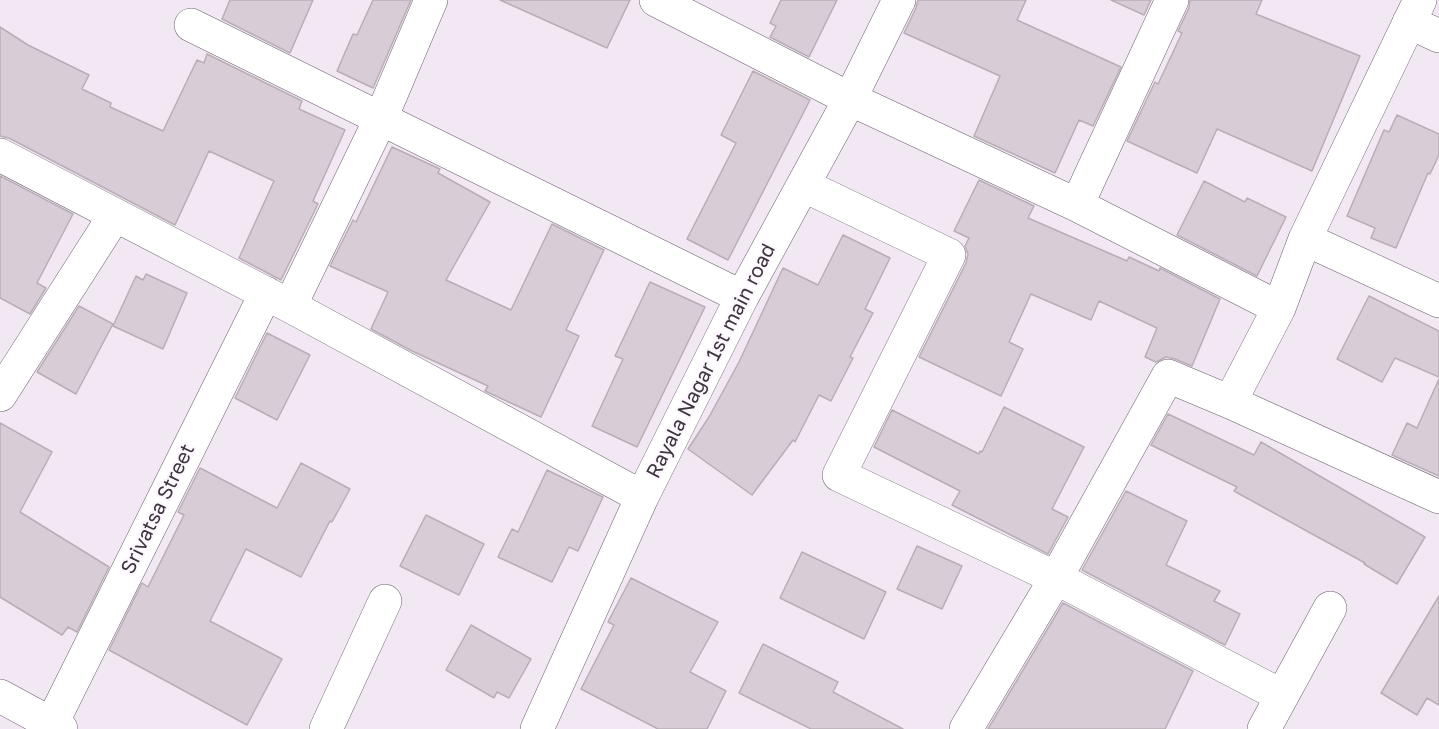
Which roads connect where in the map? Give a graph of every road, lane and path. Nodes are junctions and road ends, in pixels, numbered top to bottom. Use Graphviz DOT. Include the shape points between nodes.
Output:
graph roads {
  1 [pos="431,0"];
  2 [pos="898,0"];
  3 [pos="1172,0"];
  4 [pos="659,1"];
  5 [pos="1414,11"];
  6 [pos="191,25"];
  7 [pos="1439,36"];
  8 [pos="850,99"];
  9 [pos="381,118"];
  10 [pos="0,155"];
  11 [pos="803,185"];
  12 [pos="1077,205"];
  13 [pos="115,215"];
  14 [pos="1305,239"];
  15 [pos="742,297"];
  16 [pos="278,300"];
  17 [pos="1439,300"];
  18 [pos="1279,308"];
  19 [pos="0,396"];
  20 [pos="1230,402"];
  21 [pos="642,497"];
  22 [pos="1439,497"];
  23 [pos="1056,578"];
  24 [pos="385,602"];
  25 [pos="1330,608"];
  26 [pos="0,696"];
  27 [pos="1282,696"];
  28 [pos="548,725"];
  29 [pos="54,727"];
  30 [pos="326,729"];
  31 [pos="966,729"];
  32 [pos="1264,729"];
  1 -- 9 [label="street, Srivatsa Street"];
  2 -- 8 [label="street, Rayala Nagar 1st main road"];
  3 -- 12 [label="street"];
  4 -- 8 [label="street"];
  5 -- 7 [label="street"];
  5 -- 14 [label="street"];
  6 -- 9 [label="street"];
  8 -- 11 [label="street, Rayala Nagar 1st main road"];
  8 -- 12 [label="street"];
  9 -- 15 [label="street"];
  9 -- 16 [label="street, Srivatsa Street"];
  10 -- 13 [label="street"];
  11 -- 15 [label="street, Rayala Nagar 1st main road"];
  11 -- 23 [label="street" via="949,255 839,475"];
  12 -- 18 [label="street"];
  13 -- 16 [label="street"];
  13 -- 19 [label="street"];
  14 -- 17 [label="street"];
  14 -- 18 [label="street"];
  15 -- 21 [label="street, Rayala Nagar 1st main road"];
  16 -- 21 [label="street"];
  16 -- 29 [label="street, Srivatsa Street"];
  18 -- 20 [label="street"];
  20 -- 22 [label="street"];
  20 -- 23 [label="street" via="1168,376"];
  21 -- 28 [label="street, Rayala Nagar 1st main road"];
  23 -- 27 [label="street"];
  23 -- 31 [label="street"];
  24 -- 30 [label="street"];
  25 -- 27 [label="street"];
  26 -- 29 [label="street"];
  27 -- 32 [label="street"];
}
